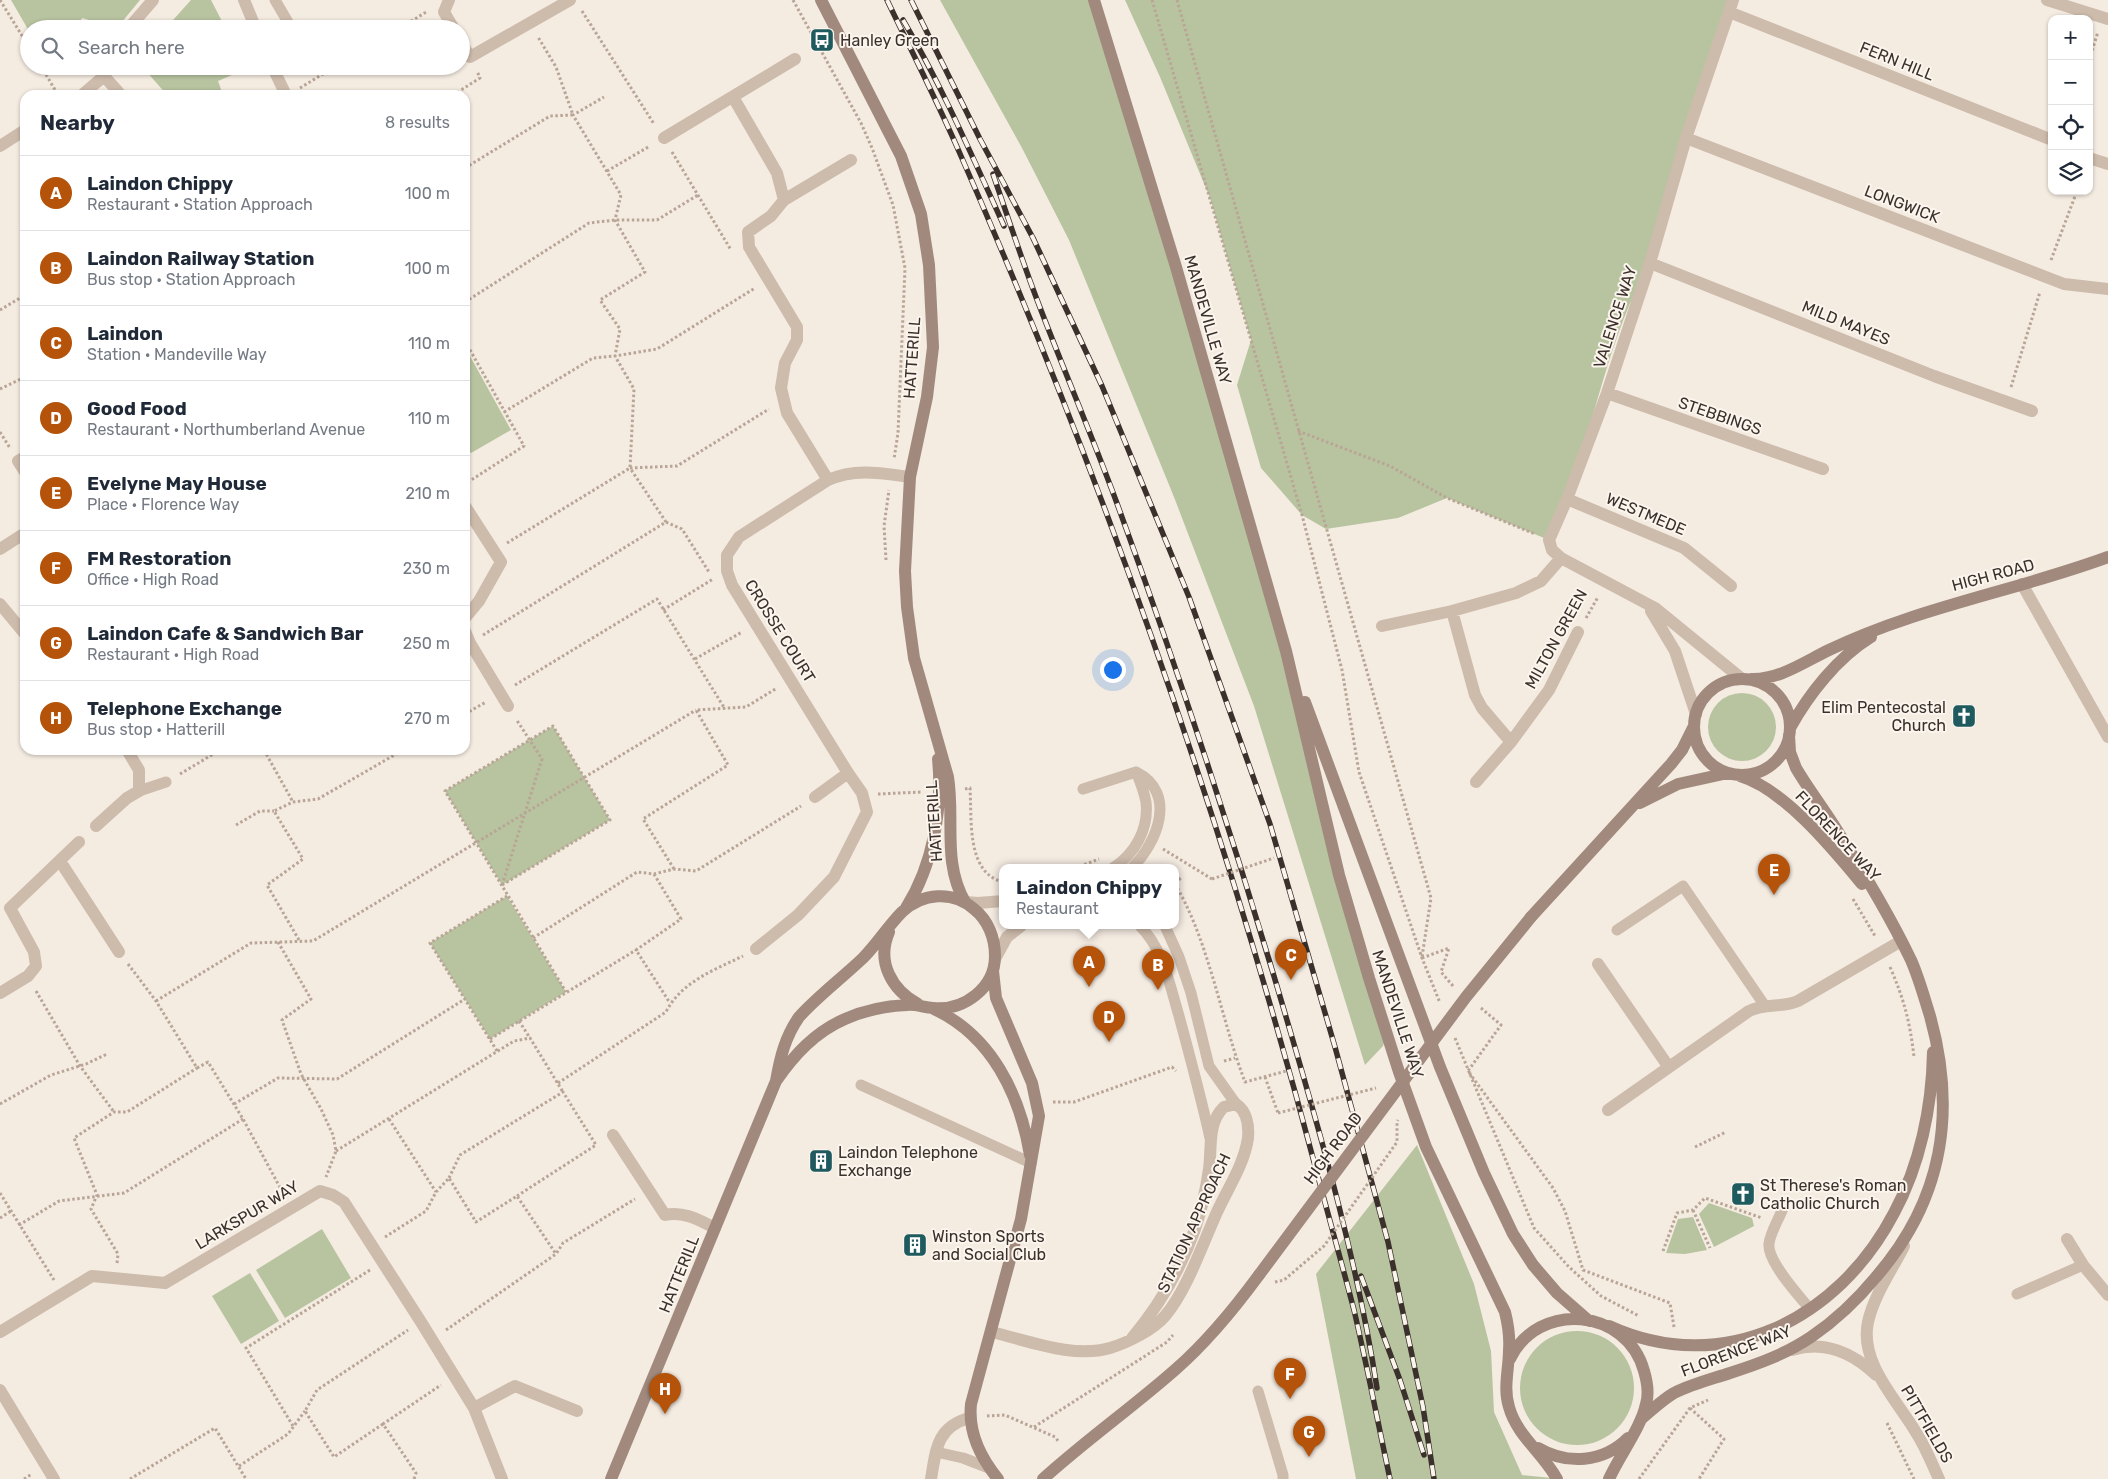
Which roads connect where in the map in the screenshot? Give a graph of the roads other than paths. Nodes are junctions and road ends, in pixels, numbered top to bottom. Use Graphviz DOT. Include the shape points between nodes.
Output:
graph roads {
  1 [pos="153,0"];
  2 [pos="244,0"];
  3 [pos="276,0"];
  4 [pos="449,0"];
  5 [pos="570,0"];
  6 [pos="821,0"];
  7 [pos="1094,0"];
  8 [pos="2047,0"];
  9 [pos="1731,6"];
  10 [pos="2105,18"];
  11 [pos="136,20"];
  12 [pos="252,20"];
  13 [pos="287,20"];
  14 [pos="449,20"];
  15 [pos="470,57"];
  16 [pos="795,59"];
  17 [pos="103,75"];
  18 [pos="109,75"];
  19 [pos="278,75"];
  20 [pos="87,90"];
  21 [pos="118,90"];
  22 [pos="289,90"];
  23 [pos="733,98"];
  24 [pos="20,133"];
  25 [pos="664,138"];
  26 [pos="1686,138"];
  27 [pos="2048,138"];
  28 [pos="0,146"];
  29 [pos="2093,159"];
  30 [pos="851,160"];
  31 [pos="2108,164"];
  32 [pos="784,200"];
  33 [pos="1650,263"];
  34 [pos="2108,289"];
  35 [pos="1607,393"];
  36 [pos="2032,411"];
  37 [pos="1823,469"];
  38 [pos="910,477"];
  39 [pos="828,480"];
  40 [pos="1567,498"];
  41 [pos="470,514"];
  42 [pos="20,536"];
  43 [pos="0,549"];
  44 [pos="2108,557"];
  45 [pos="1561,558"];
  46 [pos="2022,584"];
  47 [pos="1731,586"];
  48 [pos="1634,596"];
  49 [pos="0,604"];
  50 [pos="1452,611"];
  51 [pos="470,612"];
  52 [pos="1382,626"];
  53 [pos="1888,627"];
  54 [pos="20,628"];
  55 [pos="1578,632"];
  56 [pos="470,643"];
  57 [pos="1286,651"];
  58 [pos="1746,679"];
  59 [pos="508,706"];
  60 [pos="1695,717"];
  61 [pos="1789,732"];
  62 [pos="936,737"];
  63 [pos="2108,737"];
  64 [pos="1510,742"];
  65 [pos="132,755"];
  66 [pos="1136,772"];
  67 [pos="848,773"];
  68 [pos="1733,774"];
  69 [pos="166,782"];
  70 [pos="1476,782"];
  71 [pos="1083,790"];
  72 [pos="139,791"];
  73 [pos="815,796"];
  74 [pos="1626,813"];
  75 [pos="96,826"];
  76 [pos="79,842"];
  77 [pos="60,861"];
  78 [pos="1118,864"];
  79 [pos="1136,864"];
  80 [pos="999,901"];
  81 [pos="965,902"];
  82 [pos="903,912"];
  83 [pos="1884,912"];
  84 [pos="894,922"];
  85 [pos="1017,929"];
  86 [pos="1142,929"];
  87 [pos="1167,929"];
  88 [pos="1617,930"];
  89 [pos="1901,941"];
  90 [pos="756,949"];
  91 [pos="119,952"];
  92 [pos="1598,964"];
  93 [pos="994,965"];
  94 [pos="0,993"];
  95 [pos="1765,1006"];
  96 [pos="927,1007"];
  97 [pos="1929,1015"];
  98 [pos="1668,1066"];
  99 [pos="776,1082"];
  100 [pos="861,1085"];
  101 [pos="1236,1104"];
  102 [pos="1608,1110"];
  103 [pos="613,1135"];
  104 [pos="1211,1144"];
  105 [pos="1031,1163"];
  106 [pos="1784,1208"];
  107 [pos="1915,1221"];
  108 [pos="715,1228"];
  109 [pos="2067,1240"];
  110 [pos="2083,1265"];
  111 [pos="2017,1294"];
  112 [pos="2108,1295"];
  113 [pos="1810,1310"];
  114 [pos="1589,1320"];
  115 [pos="1609,1326"];
  116 [pos="0,1332"];
  117 [pos="991,1332"];
  118 [pos="1132,1338"];
  119 [pos="1781,1354"];
  120 [pos="1507,1374"];
  121 [pos="1886,1386"];
  122 [pos="0,1390"];
  123 [pos="1258,1391"];
  124 [pos="474,1408"];
  125 [pos="577,1411"];
  126 [pos="969,1418"];
  127 [pos="1641,1419"];
  128 [pos="1633,1433"];
  129 [pos="1532,1444"];
  130 [pos="936,1452"];
  131 [pos="989,1468"];
  132 [pos="54,1479"];
  133 [pos="502,1479"];
  134 [pos="611,1479"];
  135 [pos="931,1479"];
  136 [pos="998,1479"];
  137 [pos="1043,1479"];
  138 [pos="1282,1479"];
  139 [pos="1557,1479"];
  140 [pos="1609,1479"];
  141 [pos="1939,1479"];
  1 -- 11 [label="street"];
  2 -- 12 [label="street"];
  3 -- 13 [label="lane"];
  4 -- 14 [label="street" via="444,12"];
  5 -- 15 [label="street"];
  6 -- 38 [label="street, HATTERILL" via="901,156 921,214 929,265 933,347 928,397"];
  7 -- 57 [label="street, MANDEVILLE WAY" via="1176,267"];
  8 -- 10 [label="street"];
  9 -- 26 [label="street, VALENCE WAY"];
  9 -- 27 [label="street, FERN HILL"];
  16 -- 23 [label="street"];
  17 -- 20 [label="street"];
  18 -- 21 [label="street"];
  19 -- 22 [label="street"];
  23 -- 25 [label="street"];
  23 -- 32 [label="street" via="777,173"];
  24 -- 28 [label="street"];
  26 -- 33 [label="street, VALENCE WAY"];
  26 -- 34 [label="street, LONGWICK" via="2044,277 2064,284"];
  29 -- 31 [label="street"];
  30 -- 32 [label="street"];
  32 -- 39 [label="street" via="771,216 748,232 749,247 797,327 797,340 784,363 781,388 787,413"];
  33 -- 35 [label="street, VALENCE WAY"];
  33 -- 36 [label="street, MILD MAYES" via="1934,376"];
  35 -- 37 [label="street, STEBBINGS"];
  35 -- 40 [label="street, VALENCE WAY"];
  38 -- 39 [label="street, CROSSE COURT" via="865,472 843,474"];
  38 -- 62 [label="street, HATTERILL" via="905,571 907,607 914,658"];
  39 -- 67 [label="street, CROSSE COURT" via="738,538 727,555 727,571 755,624"];
  40 -- 45 [label="street, VALENCE WAY" via="1549,540 1552,550"];
  40 -- 47 [label="street, WESTMEDE" via="1684,548"];
  41 -- 51 [label="street" via="501,562"];
  42 -- 43 [label="street"];
  44 -- 46 [label="street, HIGH ROAD"];
  45 -- 48 [label="street"];
  45 -- 50 [label="street" via="1541,581 1529,587"];
  46 -- 53 [label="street, HIGH ROAD" via="1944,606"];
  46 -- 63 [label="street"];
  48 -- 58 [label="street" via="1668,618 1718,661"];
  48 -- 60 [label="street" via="1649,608 1670,641"];
  49 -- 54 [label="street"];
  50 -- 52 [label="street"];
  50 -- 64 [label="street" via="1475,695"];
  53 -- 58 [label="street, HIGH ROAD" via="1842,644 1781,674"];
  53 -- 61 [label="street, HIGH ROAD" via="1862,644 1832,671 1808,698"];
  55 -- 64 [label="street, MILTON GREEN" via="1550,690"];
  56 -- 59 [label="street"];
  57 -- 114 [label="street, MANDEVILLE WAY" via="1440,1067 1484,1173 1513,1234 1533,1265 1557,1293"];
  57 -- 120 [label="street, MANDEVILLE WAY" via="1337,866 1364,962 1426,1147 1505,1312 1509,1338"];
  58 -- 60 [label="street" via="1717,686 1704,697"];
  58 -- 61 [label="street" via="1765,684 1781,699 1788,711"];
  60 -- 68 [label="street" via="1695,739 1703,754 1714,766"];
  60 -- 74 [label="street, HIGH ROAD" via="1682,750"];
  61 -- 68 [label="street" via="1782,752 1774,762 1755,772"];
  61 -- 83 [label="street, FLORENCE WAY" via="1790,752 1796,768"];
  62 -- 81 [label="street, HATTERILL" via="950,789 951,859"];
  62 -- 82 [label="street, HATTERILL" via="940,791 933,838 924,869"];
  64 -- 70 [label="street, MILTON GREEN"];
  65 -- 72 [label="street" via="139,770"];
  66 -- 71 [label="lane"];
  66 -- 78 [label="lane" via="1146,803 1144,823 1135,850"];
  66 -- 79 [label="lane" via="1155,787 1160,810 1152,842"];
  67 -- 73 [label="street"];
  67 -- 90 [label="street, CROSSE COURT" via="862,793 867,812 834,877 798,915"];
  68 -- 74 [label="street, HIGH ROAD" via="1678,784"];
  68 -- 83 [label="street, FLORENCE WAY" via="1768,790 1803,820"];
  69 -- 72 [label="lane"];
  72 -- 75 [label="street"];
  74 -- 137 [label="street, HIGH ROAD, bridge" via="1531,917 1466,997 1233,1310 1207,1340"];
  76 -- 77 [label="street"];
  77 -- 91 [label="street"];
  77 -- 94 [label="street" via="10,908 34,952 36,966 28,976"];
  80 -- 81 [label="street"];
  81 -- 82 [label="street, HATTERILL" via="948,896 932,897 913,904"];
  81 -- 93 [label="street, HATTERILL" via="988,925 995,948"];
  82 -- 84 [label="street, HATTERILL"];
  83 -- 89 [label="street, FLORENCE WAY"];
  84 -- 96 [label="street, HATTERILL" via="884,945 886,968 899,991"];
  84 -- 99 [label="street, HATTERILL" via="870,951 799,1018 784,1045"];
  85 -- 93 [label="street" via="1007,937"];
  86 -- 104 [label="lane, STATION APPROACH" via="1158,953 1169,985 1197,1081"];
  87 -- 101 [label="lane, STATION APPROACH" via="1191,992 1210,1066"];
  88 -- 95 [label="lane" via="1682,886"];
  89 -- 95 [label="street" via="1798,1001 1780,1007"];
  89 -- 97 [label="street, FLORENCE WAY" via="1918,977"];
  92 -- 98 [label="street"];
  93 -- 96 [label="street, HATTERILL" via="985,986 976,996 954,1007"];
  93 -- 105 [label="street" via="996,998 1032,1083 1038,1106 1038,1131"];
  95 -- 98 [label="street" via="1740,1016"];
  96 -- 99 [label="street, HATTERILL" via="910,1004 873,1009 830,1026 802,1048"];
  96 -- 105 [label="street" via="970,1032 1000,1068 1020,1112"];
  97 -- 107 [label="street, FLORENCE WAY" via="1940,1066 1944,1121 1935,1171"];
  97 -- 113 [label="street, FLORENCE WAY" via="1933,1045 1929,1099 1920,1144 1902,1197 1862,1260"];
  98 -- 102 [label="street"];
  99 -- 108 [label="street, HATTERILL"];
  100 -- 105 [label="lane"];
  101 -- 104 [label="street, STATION APPROACH" via="1224,1107 1217,1116"];
  101 -- 118 [label="street, STATION APPROACH" via="1246,1116 1248,1137 1234,1179 1172,1307 1158,1322"];
  103 -- 108 [label="street" via="665,1215 674,1213 693,1217"];
  104 -- 118 [label="street, STATION APPROACH" via="1201,1209 1187,1248 1160,1298"];
  105 -- 117 [label="street" via="1021,1219"];
  106 -- 113 [label="lane" via="1769,1242 1769,1250"];
  107 -- 119 [label="street, FLORENCE WAY" via="1883,1270 1855,1301 1810,1337"];
  107 -- 121 [label="street" via="1868,1325 1870,1354"];
  108 -- 134 [label="street, HATTERILL"];
  109 -- 110 [label="street"];
  110 -- 111 [label="lane"];
  110 -- 112 [label="street"];
  113 -- 115 [label="street, FLORENCE WAY" via="1767,1333 1744,1341 1714,1345 1659,1343"];
  114 -- 115 [label="street, MANDEVILLE WAY"];
  114 -- 120 [label="street, MANDEVILLE WAY" via="1560,1320 1536,1330 1515,1350"];
  115 -- 127 [label="street, MANDEVILLE WAY" via="1633,1345 1641,1360 1647,1381 1646,1404"];
  116 -- 124 [label="street, LARKSPUR WAY" via="92,1276 165,1283 320,1191 334,1194 344,1202"];
  117 -- 118 [label="street, STATION APPROACH" via="1085,1352 1110,1348"];
  117 -- 126 [label="street"];
  119 -- 121 [label="street" via="1806,1346 1832,1348 1858,1360"];
  119 -- 127 [label="street, FLORENCE WAY" via="1676,1392"];
  120 -- 129 [label="street, MANDEVILLE WAY" via="1508,1405 1522,1434"];
  121 -- 141 [label="street, PITTFIELDS" via="1919,1437"];
  122 -- 132 [label="street"];
  123 -- 138 [label="lane"];
  124 -- 125 [label="street" via="515,1386"];
  124 -- 133 [label="street, LARKSPUR WAY"];
  126 -- 130 [label="street" via="948,1427"];
  126 -- 131 [label="street" via="978,1448"];
  127 -- 128 [label="street, MANDEVILLE WAY"];
  128 -- 129 [label="street, MANDEVILLE WAY" via="1607,1454 1591,1458 1560,1458"];
  128 -- 140 [label="street, MANDEVILLE WAY"];
  129 -- 139 [label="street, MANDEVILLE WAY"];
  130 -- 131 [label="lane"];
  130 -- 135 [label="street"];
  131 -- 136 [label="street"];
}
